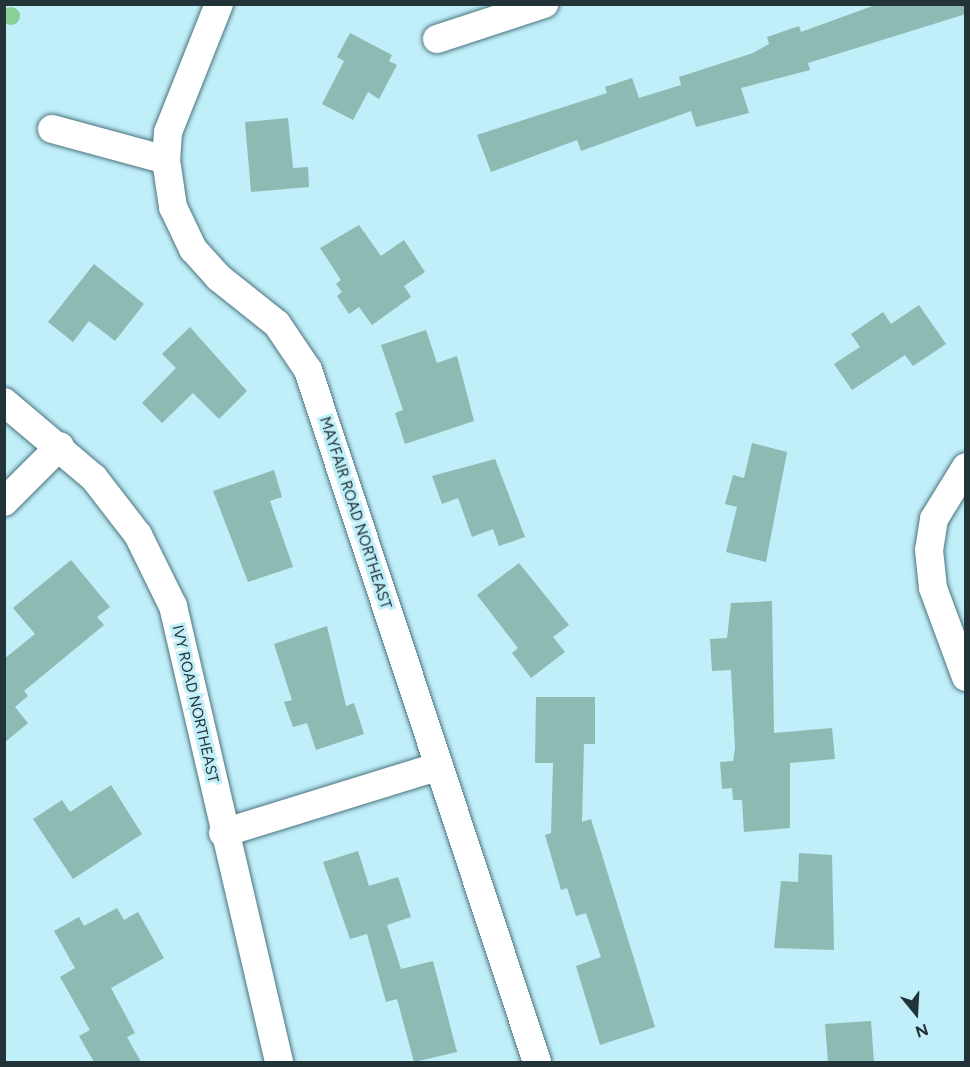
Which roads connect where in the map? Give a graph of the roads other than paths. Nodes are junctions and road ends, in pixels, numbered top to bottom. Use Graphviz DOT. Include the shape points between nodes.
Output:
graph roads {
  1 [pos="219,4"];
  2 [pos="544,4"];
  3 [pos="437,39"];
  4 [pos="52,129"];
  5 [pos="166,160"];
  6 [pos="4,402"];
  7 [pos="60,446"];
  8 [pos="966,467"];
  9 [pos="4,502"];
  10 [pos="966,677"];
  11 [pos="439,766"];
  12 [pos="223,833"];
  13 [pos="279,1062"];
  14 [pos="537,1062"];
  1 -- 5 [label="street, MAYFAIR ROAD NORTHEAST" via="174,108"];
  2 -- 3 [label="street"];
  4 -- 5 [label="street"];
  5 -- 11 [label="street, MAYFAIR ROAD NORTHEAST" via="173,207 193,249 218,277 277,324 308,370"];
  6 -- 7 [label="street, IVY ROAD NORTHEAST"];
  7 -- 9 [label="street"];
  7 -- 12 [label="street, IVY ROAD NORTHEAST" via="94,478 138,535 173,606"];
  8 -- 10 [label="street" via="934,519 929,550 933,588"];
  11 -- 12 [label="street"];
  11 -- 14 [label="street, MAYFAIR ROAD NORTHEAST"];
  12 -- 13 [label="street, IVY ROAD NORTHEAST"];
}
